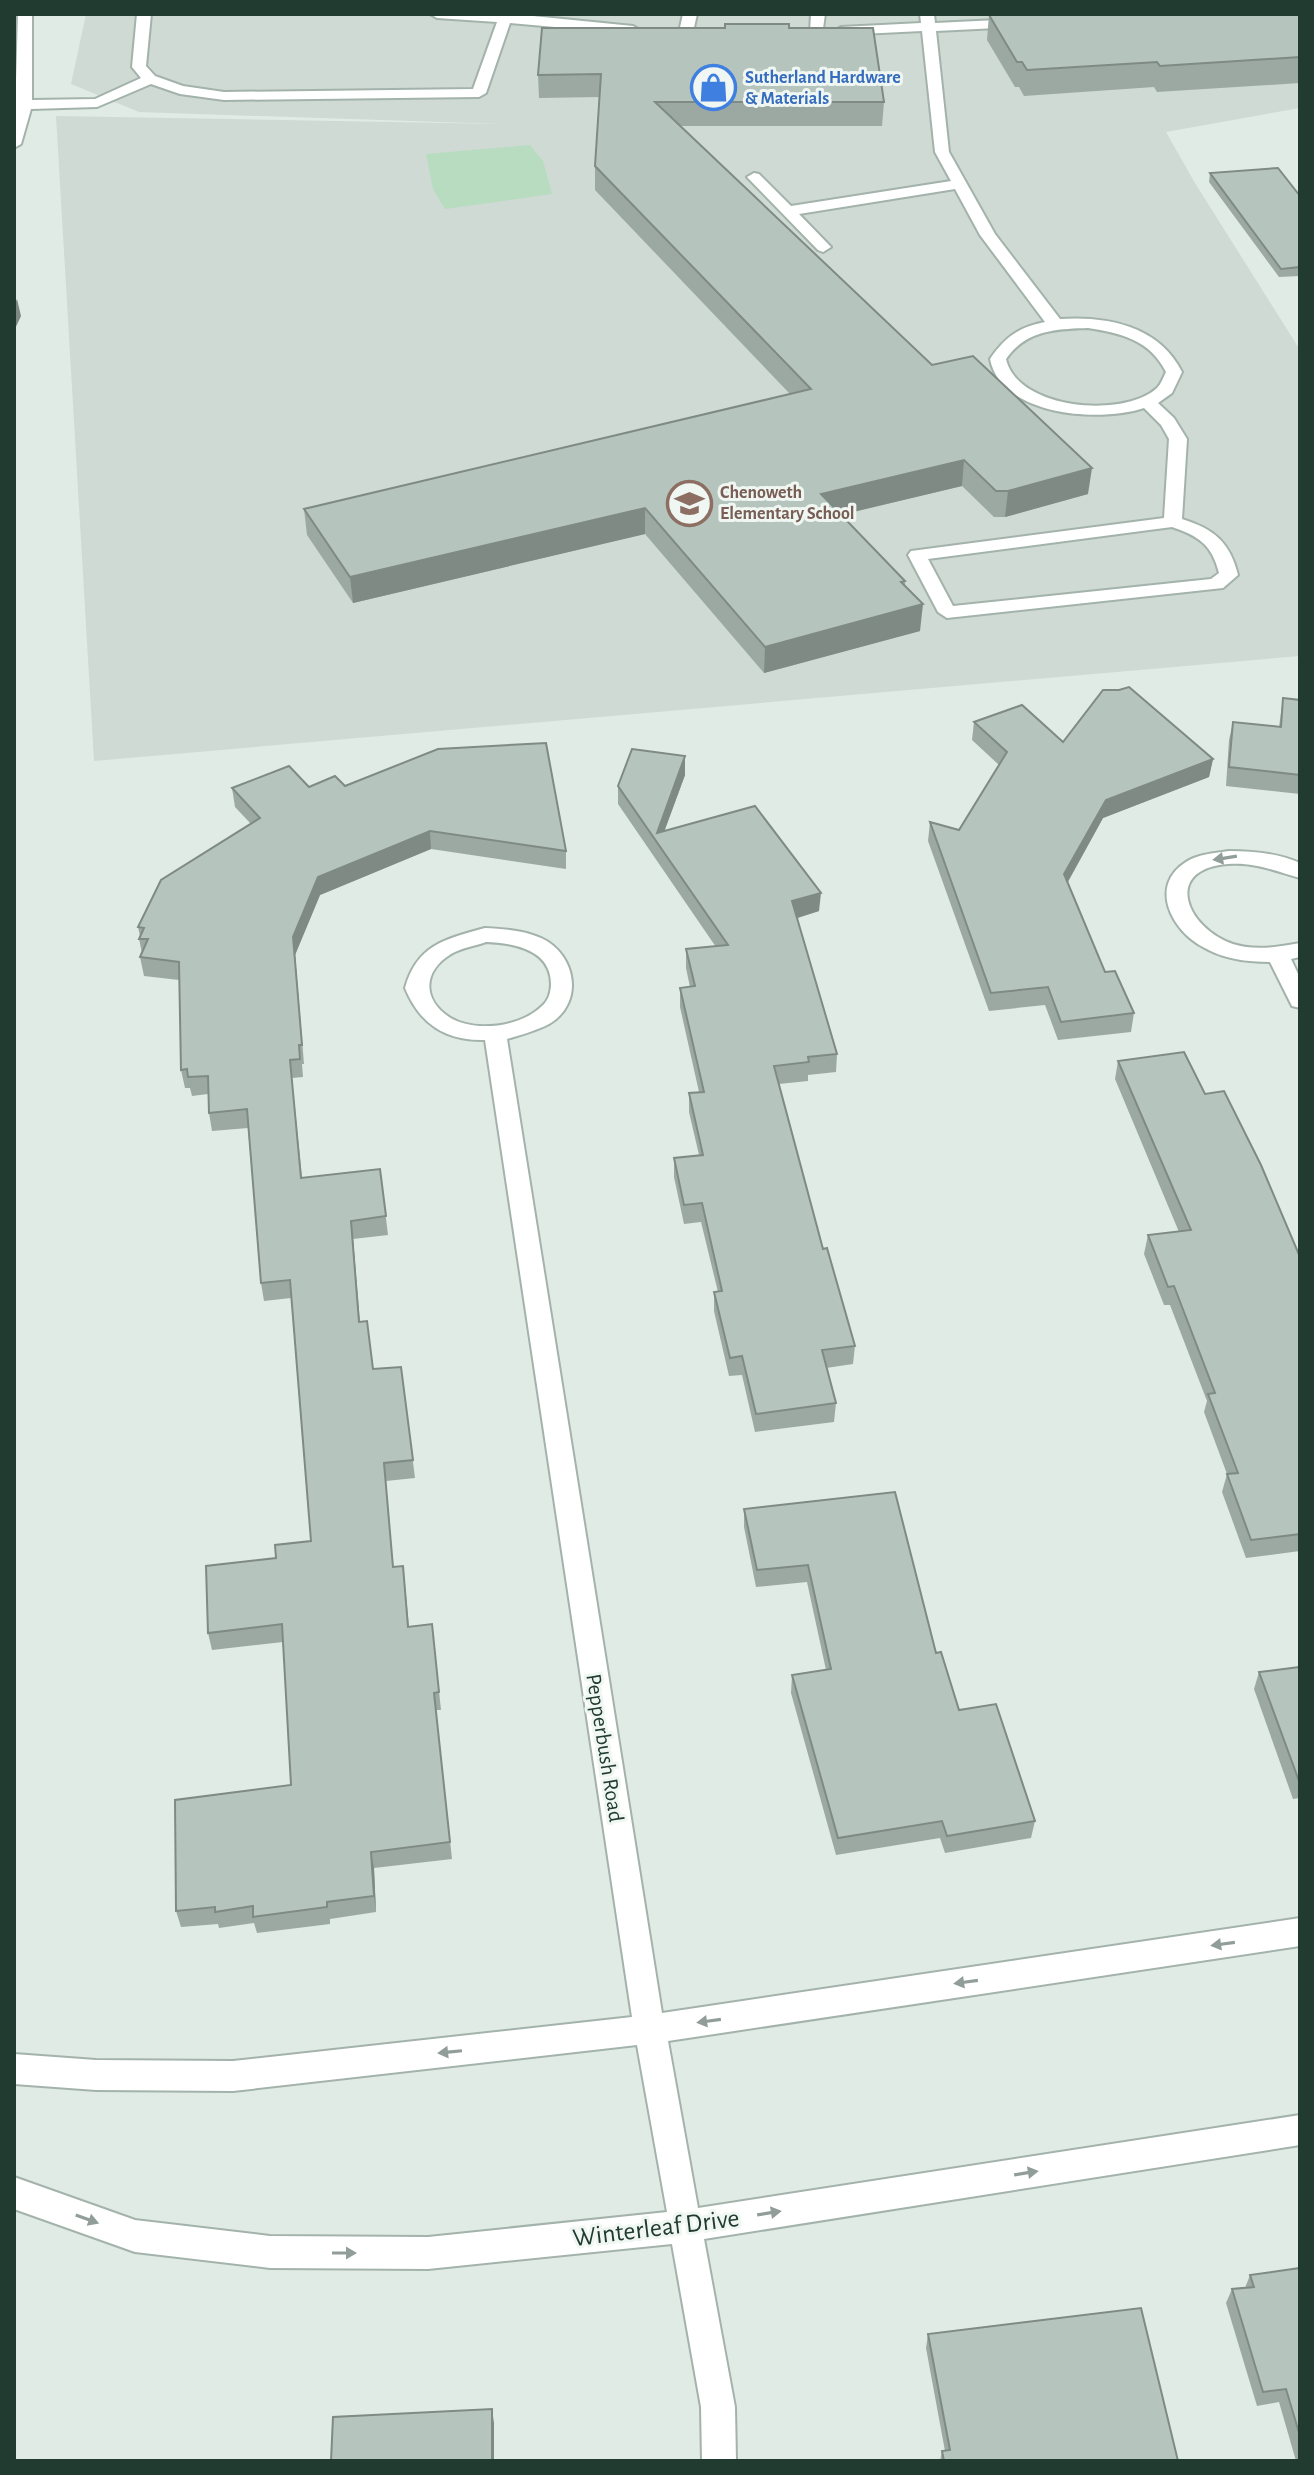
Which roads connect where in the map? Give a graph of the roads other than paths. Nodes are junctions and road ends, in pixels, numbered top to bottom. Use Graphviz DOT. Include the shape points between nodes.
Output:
graph roads {
  1 [pos="25,14"];
  2 [pos="144,14"];
  3 [pos="437,14"];
  4 [pos="690,14"];
  5 [pos="818,14"];
  6 [pos="506,16"];
  7 [pos="586,20"];
  8 [pos="984,20"];
  9 [pos="928,21"];
  10 [pos="1030,23"];
  11 [pos="642,30"];
  12 [pos="686,32"];
  13 [pos="150,79"];
  14 [pos="20,105"];
  15 [pos="14,144"];
  16 [pos="754,177"];
  17 [pos="959,184"];
  18 [pos="788,211"];
  19 [pos="823,247"];
  20 [pos="1055,324"];
  21 [pos="1147,401"];
  22 [pos="1173,522"];
  23 [pos="1300,871"];
  24 [pos="1300,950"];
  25 [pos="1278,955"];
  26 [pos="1300,1001"];
  27 [pos="495,1034"];
  28 [pos="1300,1932"];
  29 [pos="650,2029"];
  30 [pos="14,2069"];
  31 [pos="1300,2130"];
  32 [pos="14,2193"];
  33 [pos="686,2226"];
  34 [pos="719,2461"];
  1 -- 14 [label="street"];
  2 -- 13 [label="street" via="139,67"];
  3 -- 6 [label="street"];
  4 -- 12 [label="street"];
  5 -- 9 [label="street" via="810,33"];
  6 -- 7 [label="street"];
  6 -- 13 [label="street" via="479,93 224,96 180,90"];
  7 -- 11 [label="street"];
  8 -- 9 [label="street"];
  8 -- 10 [label="street"];
  9 -- 17 [label="street" via="942,152"];
  13 -- 14 [label="street" via="97,103"];
  14 -- 15 [label="street"];
  16 -- 18 [label="street"];
  17 -- 18 [label="street"];
  17 -- 20 [label="street" via="988,235"];
  18 -- 19 [label="street"];
  20 -- 21 [label="street" via="1121,329 1167,355 1174,372 1166,388"];
  20 -- 21 [label="street" via="1006,343 998,359 1003,376 1021,392 1083,410"];
  21 -- 22 [label="street" via="1178,439"];
  22 -- 22 [label="street" via="948,551 917,555 947,612 1216,584 1229,575 1222,552 1206,531"];
  23 -- 25 [label="street, one-way" via="1261,857 1231,856 1204,862 1185,875 1176,892 1178,912 1193,931 1216,946"];
  24 -- 25 [label="street"];
  25 -- 26 [label="street"];
  27 -- 27 [label="street" via="524,1028 547,1015 561,998 564,979 556,960 538,945 485,935 434,953 419,970 415,989 422,1008 440,1023"];
  27 -- 29 [label="street, Pepperbush Road"];
  28 -- 29 [label="street, one-way"];
  29 -- 30 [label="street, one-way" via="233,2076"];
  29 -- 33 [label="street, Pepperbush Road"];
  33 -- 31 [label="street, Winterleaf Drive, one-way"];
  32 -- 33 [label="street, Winterleaf Drive, one-way" via="135,2236 270,2252 428,2253"];
  33 -- 34 [label="street, Pepperbush Road" via="718,2407"];
}
